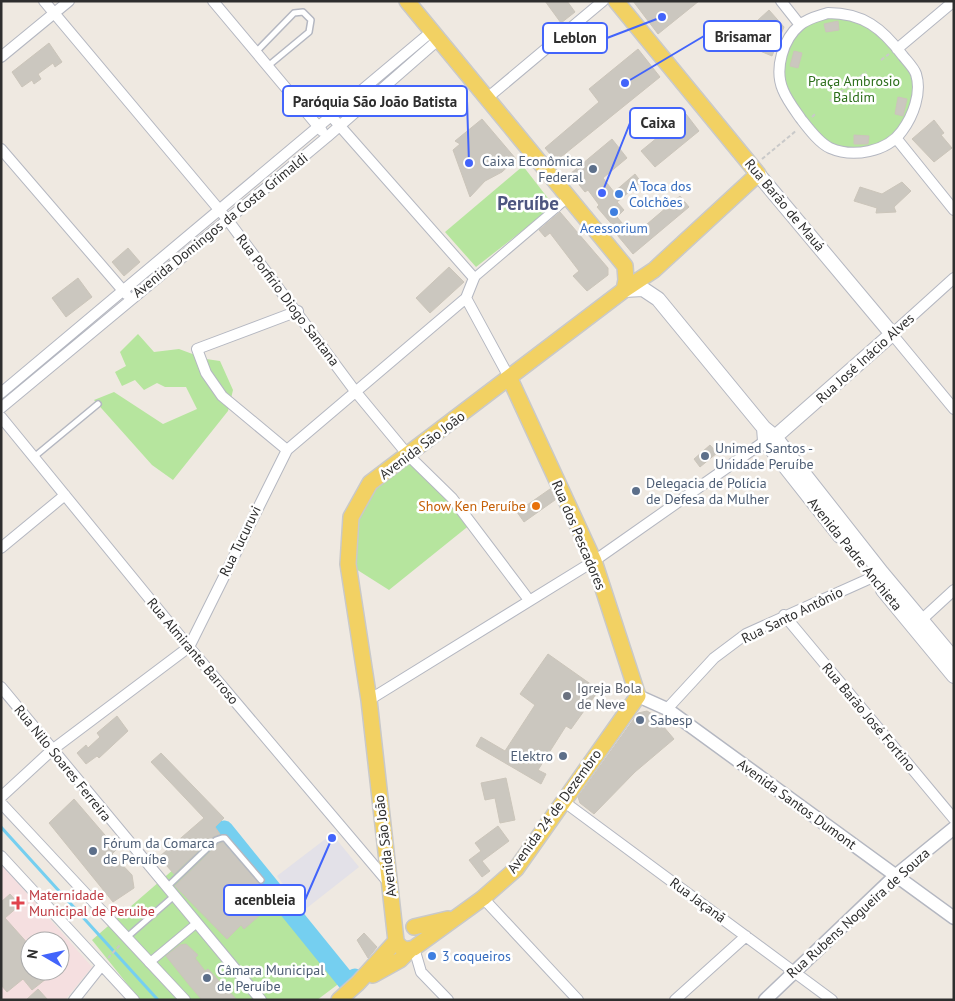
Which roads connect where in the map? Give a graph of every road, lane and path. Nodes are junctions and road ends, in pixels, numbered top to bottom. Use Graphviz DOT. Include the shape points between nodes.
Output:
graph roads {
  1 [pos="44,1"];
  2 [pos="69,1"];
  3 [pos="213,1"];
  4 [pos="407,1"];
  5 [pos="603,1"];
  6 [pos="616,1"];
  7 [pos="781,1"];
  8 [pos="952,7"];
  9 [pos="54,13"];
  10 [pos="800,25"];
  11 [pos="434,36"];
  12 [pos="898,49"];
  13 [pos="256,52"];
  14 [pos="1,57"];
  15 [pos="268,66"];
  16 [pos="866,72"];
  17 [pos="486,99"];
  18 [pos="830,101"];
  19 [pos="816,113"];
  20 [pos="331,116"];
  21 [pos="805,124"];
  22 [pos="319,127"];
  23 [pos="339,127"];
  24 [pos="327,137"];
  25 [pos="896,138"];
  26 [pos="1,149"];
  27 [pos="755,170"];
  28 [pos="568,198"];
  29 [pos="219,209"];
  30 [pos="954,210"];
  31 [pos="228,219"];
  32 [pos="624,266"];
  33 [pos="654,270"];
  34 [pos="474,278"];
  35 [pos="954,278"];
  36 [pos="123,290"];
  37 [pos="624,290"];
  38 [pos="466,298"];
  39 [pos="130,299"];
  40 [pos="298,311"];
  41 [pos="892,334"];
  42 [pos="510,379"];
  43 [pos="355,391"];
  44 [pos="1,393"];
  45 [pos="98,404"];
  46 [pos="1,408"];
  47 [pos="954,409"];
  48 [pos="1,416"];
  49 [pos="768,435"];
  50 [pos="287,450"];
  51 [pos="408,455"];
  52 [pos="33,457"];
  53 [pos="65,496"];
  54 [pos="1,548"];
  55 [pos="594,561"];
  56 [pos="877,575"];
  57 [pos="954,590"];
  58 [pos="528,600"];
  59 [pos="784,615"];
  60 [pos="917,623"];
  61 [pos="188,646"];
  62 [pos="954,659"];
  63 [pos="954,676"];
  64 [pos="1,687"];
  65 [pos="638,696"];
  66 [pos="369,700"];
  67 [pos="667,709"];
  68 [pos="52,750"];
  69 [pos="1,798"];
  70 [pos="563,801"];
  71 [pos="1,802"];
  72 [pos="954,819"];
  73 [pos="954,828"];
  74 [pos="1,856"];
  75 [pos="895,876"];
  76 [pos="261,880"];
  77 [pos="389,886"];
  78 [pos="166,887"];
  79 [pos="174,896"];
  80 [pos="483,898"];
  81 [pos="459,916"];
  82 [pos="954,918"];
  83 [pos="197,923"];
  84 [pos="404,932"];
  85 [pos="746,936"];
  86 [pos="124,941"];
  87 [pos="414,947"];
  88 [pos="103,963"];
  89 [pos="149,963"];
  90 [pos="794,971"];
  91 [pos="358,983"];
  92 [pos="74,1000"];
  93 [pos="134,1000"];
  94 [pos="185,1000"];
  95 [pos="260,1000"];
  96 [pos="339,1000"];
  97 [pos="448,1000"];
  98 [pos="578,1000"];
  99 [pos="675,1000"];
  100 [pos="765,1000"];
  101 [pos="832,1000"];
  1 -- 9 [label="street, Rua Porfirio Diogo Santana"];
  2 -- 9 [label="street"];
  3 -- 13 [label="street"];
  4 -- 11 [label="main road"];
  5 -- 17 [label="street"];
  6 -- 27 [label="main road, Rua Barão de Mauá"];
  7 -- 10 [label="street"];
  8 -- 12 [label="street"];
  9 -- 14 [label="street"];
  9 -- 29 [label="street, Rua Porfirio Diogo Santana"];
  10 -- 12 [label="street" via="828,12 848,13 866,20"];
  10 -- 21 [label="street" via="783,49 779,68 782,88"];
  11 -- 17 [label="main road"];
  11 -- 20 [label="street, Avenida Domingos da Costa Grimaldi"];
  11 -- 23 [label="street, Avenida Domingos da Costa Grimaldi"];
  12 -- 25 [label="street" via="916,74 917,94 913,114"];
  13 -- 15 [label="street"];
  13 -- 15 [label="lane" via="294,13 303,12 311,20 309,32"];
  15 -- 22 [label="street"];
  16 -- 18 [label="path"];
  17 -- 28 [label="main road"];
  19 -- 21 [label="path"];
  20 -- 22 [label="street, Avenida Domingos da Costa Grimaldi"];
  20 -- 23 [label="street"];
  21 -- 25 [label="street" via="828,148 848,153 868,152"];
  21 -- 27 [label="path"];
  22 -- 24 [label="street"];
  22 -- 29 [label="street, Avenida Domingos da Costa Grimaldi"];
  23 -- 24 [label="street, Avenida Domingos da Costa Grimaldi"];
  23 -- 34 [label="street"];
  24 -- 31 [label="street, Avenida Domingos da Costa Grimaldi"];
  25 -- 30 [label="street"];
  26 -- 36 [label="street"];
  27 -- 33 [label="main road, Avenida São João"];
  27 -- 41 [label="main road, Rua Barão de Mauá"];
  28 -- 32 [label="main road"];
  28 -- 34 [label="street"];
  29 -- 31 [label="street, Rua Porfirio Diogo Santana"];
  29 -- 36 [label="street, Avenida Domingos da Costa Grimaldi"];
  31 -- 39 [label="street, Avenida Domingos da Costa Grimaldi"];
  31 -- 40 [label="street, Rua Porfirio Diogo Santana"];
  32 -- 33 [label="main road"];
  32 -- 37 [label="main road"];
  33 -- 37 [label="main road, Avenida São João"];
  34 -- 38 [label="street, Rua Tucuruvi"];
  35 -- 41 [label="street, Rua José Inácio Alves"];
  36 -- 39 [label="street"];
  36 -- 44 [label="street, Avenida Domingos da Costa Grimaldi"];
  37 -- 42 [label="main road, Avenida São João"];
  37 -- 49 [label="main road, Avenida Padre Anchieta" via="643,289 658,299"];
  38 -- 42 [label="street"];
  38 -- 43 [label="street, Rua Tucuruvi"];
  39 -- 46 [label="street, Avenida Domingos da Costa Grimaldi"];
  40 -- 43 [label="street, Rua Porfirio Diogo Santana"];
  40 -- 50 [label="street" via="197,349 206,373 222,396"];
  41 -- 47 [label="street, Rua Barão de Mauá"];
  41 -- 49 [label="main road, Rua José Inácio Alves"];
  42 -- 51 [label="main road, Avenida São João"];
  42 -- 55 [label="main road, Rua dos Pescadores"];
  43 -- 50 [label="street, Rua Tucuruvi"];
  43 -- 51 [label="street, Rua Porfirio Diogo Santana"];
  45 -- 52 [label="lane"];
  48 -- 52 [label="street, Rua Almirante Barroso"];
  49 -- 55 [label="street"];
  49 -- 56 [label="main road, Avenida Padre Anchieta"];
  50 -- 61 [label="street, Rua Tucuruvi"];
  51 -- 58 [label="street, Rua Porfirio Diogo Santana" via="452,498"];
  51 -- 66 [label="main road, Avenida São João" via="370,483 351,517 348,564"];
  52 -- 53 [label="street, Rua Almirante Barroso"];
  53 -- 54 [label="street"];
  53 -- 61 [label="street, Rua Almirante Barroso"];
  55 -- 58 [label="street"];
  55 -- 65 [label="main road, Rua dos Pescadores"];
  56 -- 59 [label="street, Rua Santo Antônio"];
  56 -- 60 [label="main road, Avenida Padre Anchieta"];
  57 -- 60 [label="street"];
  58 -- 66 [label="street"];
  59 -- 67 [label="street, Rua Santo Antônio" via="746,634 714,658"];
  59 -- 72 [label="street, Rua Barão José Fortino"];
  60 -- 62 [label="main road, Avenida Padre Anchieta"];
  60 -- 63 [label="main road, Avenida Padre Anchieta"];
  61 -- 68 [label="street, Rua Tucuruvi"];
  61 -- 77 [label="street, Rua Almirante Barroso"];
  64 -- 68 [label="street, Rua Nilo Soares Ferreira"];
  65 -- 67 [label="street, Avenida Santos Dumont"];
  65 -- 70 [label="main road, Avenida 24 de Dezembro"];
  66 -- 77 [label="main road, Avenida São João"];
  67 -- 75 [label="street, Avenida Santos Dumont"];
  68 -- 69 [label="street, Rua Tucuruvi"];
  68 -- 78 [label="street, Rua Nilo Soares Ferreira"];
  70 -- 80 [label="main road, Avenida 24 de Dezembro" via="516,869"];
  70 -- 85 [label="street, Rua Jaçanã"];
  71 -- 86 [label="street"];
  73 -- 75 [label="street, Rua Rubens Nogueira de Souza"];
  74 -- 88 [label="street"];
  75 -- 82 [label="street, Avenida Santos Dumont"];
  75 -- 90 [label="street, Rua Rubens Nogueira de Souza"];
  76 -- 78 [label="lane" via="226,838 222,838"];
  77 -- 84 [label="main road, Avenida São João"];
  78 -- 79 [label="street, Rua Nilo Soares Ferreira"];
  79 -- 83 [label="street, Rua Nilo Soares Ferreira"];
  79 -- 86 [label="lane"];
  80 -- 81 [label="main road, Avenida 24 de Dezembro"];
  80 -- 98 [label="street"];
  81 -- 84 [label="main road, Avenida 24 de Dezembro"];
  81 -- 87 [label="main road, Avenida 24 de Dezembro"];
  83 -- 89 [label="street"];
  83 -- 95 [label="street, Rua Nilo Soares Ferreira"];
  84 -- 87 [label="main road" via="400,947"];
  84 -- 87 [label="main road, Avenida São João" via="419,933"];
  84 -- 91 [label="main road, Avenida 24 de Dezembro"];
  85 -- 90 [label="street, Rua Jaçanã"];
  85 -- 99 [label="street"];
  86 -- 88 [label="path"];
  86 -- 89 [label="street"];
  87 -- 91 [label="main road, Avenida 24 de Dezembro" via="400,960"];
  87 -- 97 [label="street" via="421,972"];
  88 -- 92 [label="street"];
  88 -- 93 [label="street"];
  89 -- 94 [label="street"];
  90 -- 100 [label="street, Rua Rubens Nogueira de Souza"];
  90 -- 101 [label="street, Rua Jaçanã"];
  91 -- 96 [label="main road, Avenida 24 de Dezembro"];
}
